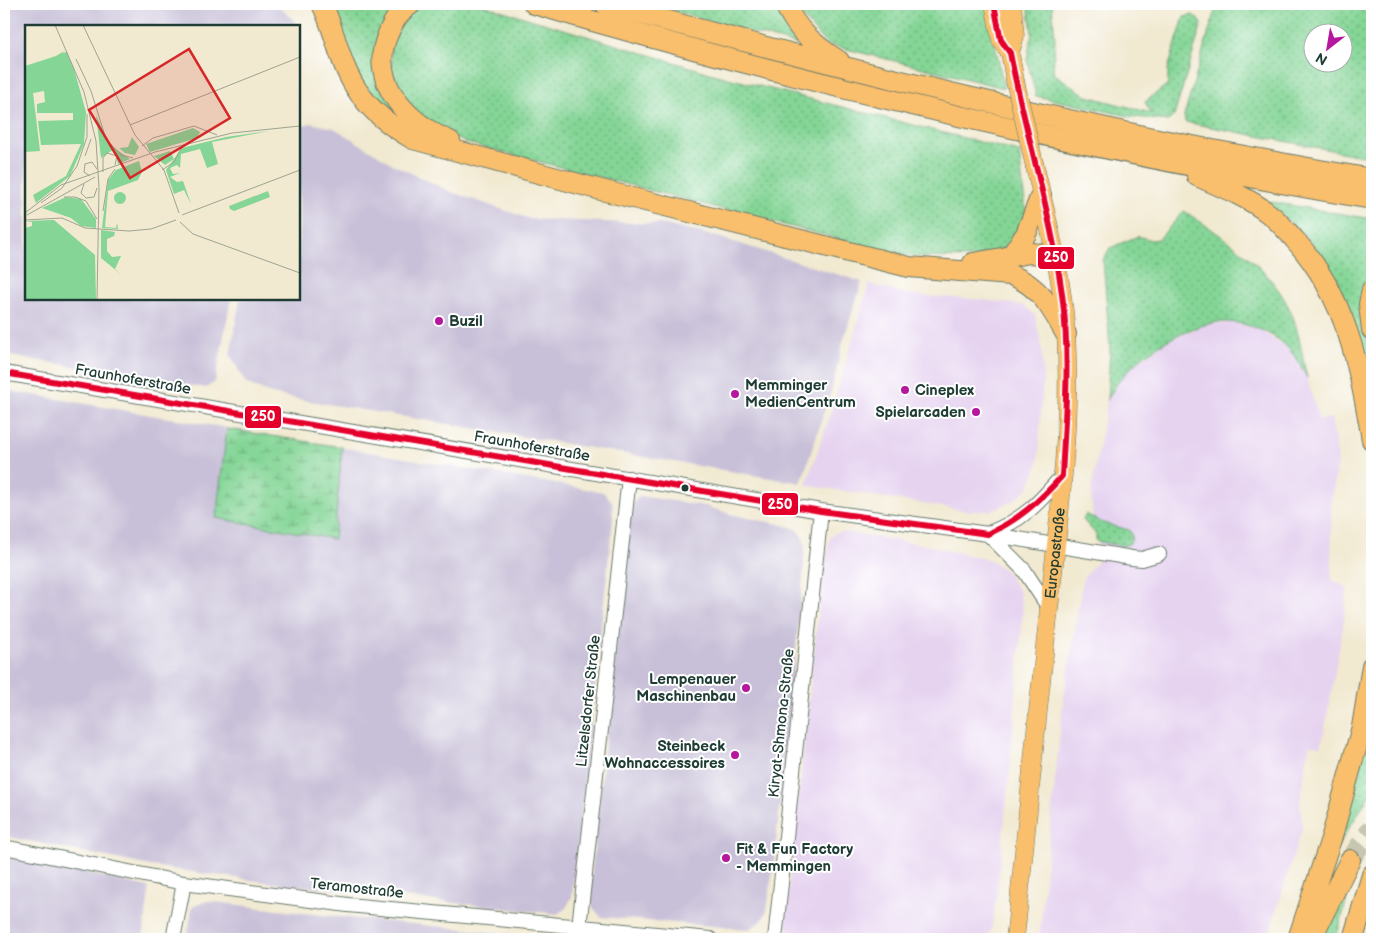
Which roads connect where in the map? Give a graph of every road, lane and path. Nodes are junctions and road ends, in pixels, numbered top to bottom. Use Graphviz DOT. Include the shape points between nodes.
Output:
graph roads {
  1 [pos="322,4"];
  2 [pos="411,4"];
  3 [pos="534,4"];
  4 [pos="605,4"];
  5 [pos="624,4"];
  6 [pos="785,4"];
  7 [pos="994,4"];
  8 [pos="1012,4"];
  9 [pos="1010,53"];
  10 [pos="857,72"];
  11 [pos="1147,147"];
  12 [pos="1199,173"];
  13 [pos="1372,179"];
  14 [pos="1041,195"];
  15 [pos="1372,199"];
  16 [pos="1055,255"];
  17 [pos="1004,265"];
  18 [pos="1372,290"];
  19 [pos="1372,330"];
  20 [pos="1066,334"];
  21 [pos="4,373"];
  22 [pos="1372,440"];
  23 [pos="1062,476"];
  24 [pos="629,478"];
  25 [pos="821,511"];
  26 [pos="988,534"];
  27 [pos="1056,545"];
  28 [pos="1159,554"];
  29 [pos="1049,608"];
  30 [pos="1372,666"];
  31 [pos="4,847"];
  32 [pos="1350,860"];
  33 [pos="1372,875"];
  34 [pos="184,883"];
  35 [pos="579,927"];
  36 [pos="173,939"];
  37 [pos="710,939"];
  38 [pos="775,939"];
  39 [pos="1015,939"];
  40 [pos="1298,939"];
  41 [pos="1311,939"];
  42 [pos="1353,939"];
  1 -- 17 [label="highway" via="347,73 362,96 389,125 413,139 909,268 948,272"];
  2 -- 17 [label="highway" via="394,20 383,45 384,73 397,103 412,118 445,139 496,155 902,259 942,264"];
  3 -- 11 [label="highway" via="853,91 1048,137"];
  4 -- 5 [label="highway"];
  4 -- 10 [label="highway"];
  6 -- 10 [label="highway" via="801,31 814,44"];
  7 -- 9 [label="main road, Europastraße" via="1001,40"];
  8 -- 9 [label="main road, Europastraße" via="1015,36"];
  9 -- 14 [label="main road, Europastraße, bridge"];
  10 -- 11 [label="highway"];
  11 -- 12 [label="highway"];
  11 -- 13 [label="highway" via="1206,149"];
  12 -- 15 [label="highway"];
  12 -- 22 [label="highway" via="1269,213 1304,249 1331,289 1349,336"];
  14 -- 16 [label="main road, Europastraße"];
  14 -- 17 [label="highway" via="1026,234"];
  16 -- 17 [label="highway" via="1030,253"];
  16 -- 20 [label="main road, Europastraße"];
  17 -- 20 [label="highway" via="1038,290"];
  18 -- 19 [label="highway" via="1369,304"];
  20 -- 23 [label="main road, Europastraße"];
  21 -- 24 [label="street, Fraunhoferstraße"];
  23 -- 26 [label="street" via="1023,517"];
  23 -- 27 [label="main road, Europastraße"];
  24 -- 25 [label="street, Fraunhoferstraße"];
  24 -- 35 [label="street, Litzelsdorfer Straße"];
  25 -- 26 [label="street, Fraunhoferstraße"];
  25 -- 38 [label="street, Kiryat-Shmona-Straße"];
  26 -- 27 [label="street, Fraunhoferstraße"];
  26 -- 29 [label="street" via="1024,570"];
  27 -- 28 [label="street, Fraunhoferstraße" via="1137,558"];
  27 -- 29 [label="main road, Europastraße"];
  29 -- 39 [label="main road, Europastraße"];
  30 -- 40 [label="highway" via="1362,728 1332,836"];
  31 -- 34 [label="street, Teramostraße"];
  32 -- 41 [label="highway"];
  33 -- 42 [label="highway"];
  34 -- 35 [label="street, Teramostraße" via="348,904"];
  34 -- 36 [label="street"];
  35 -- 37 [label="street, Teramostraße"];
}
